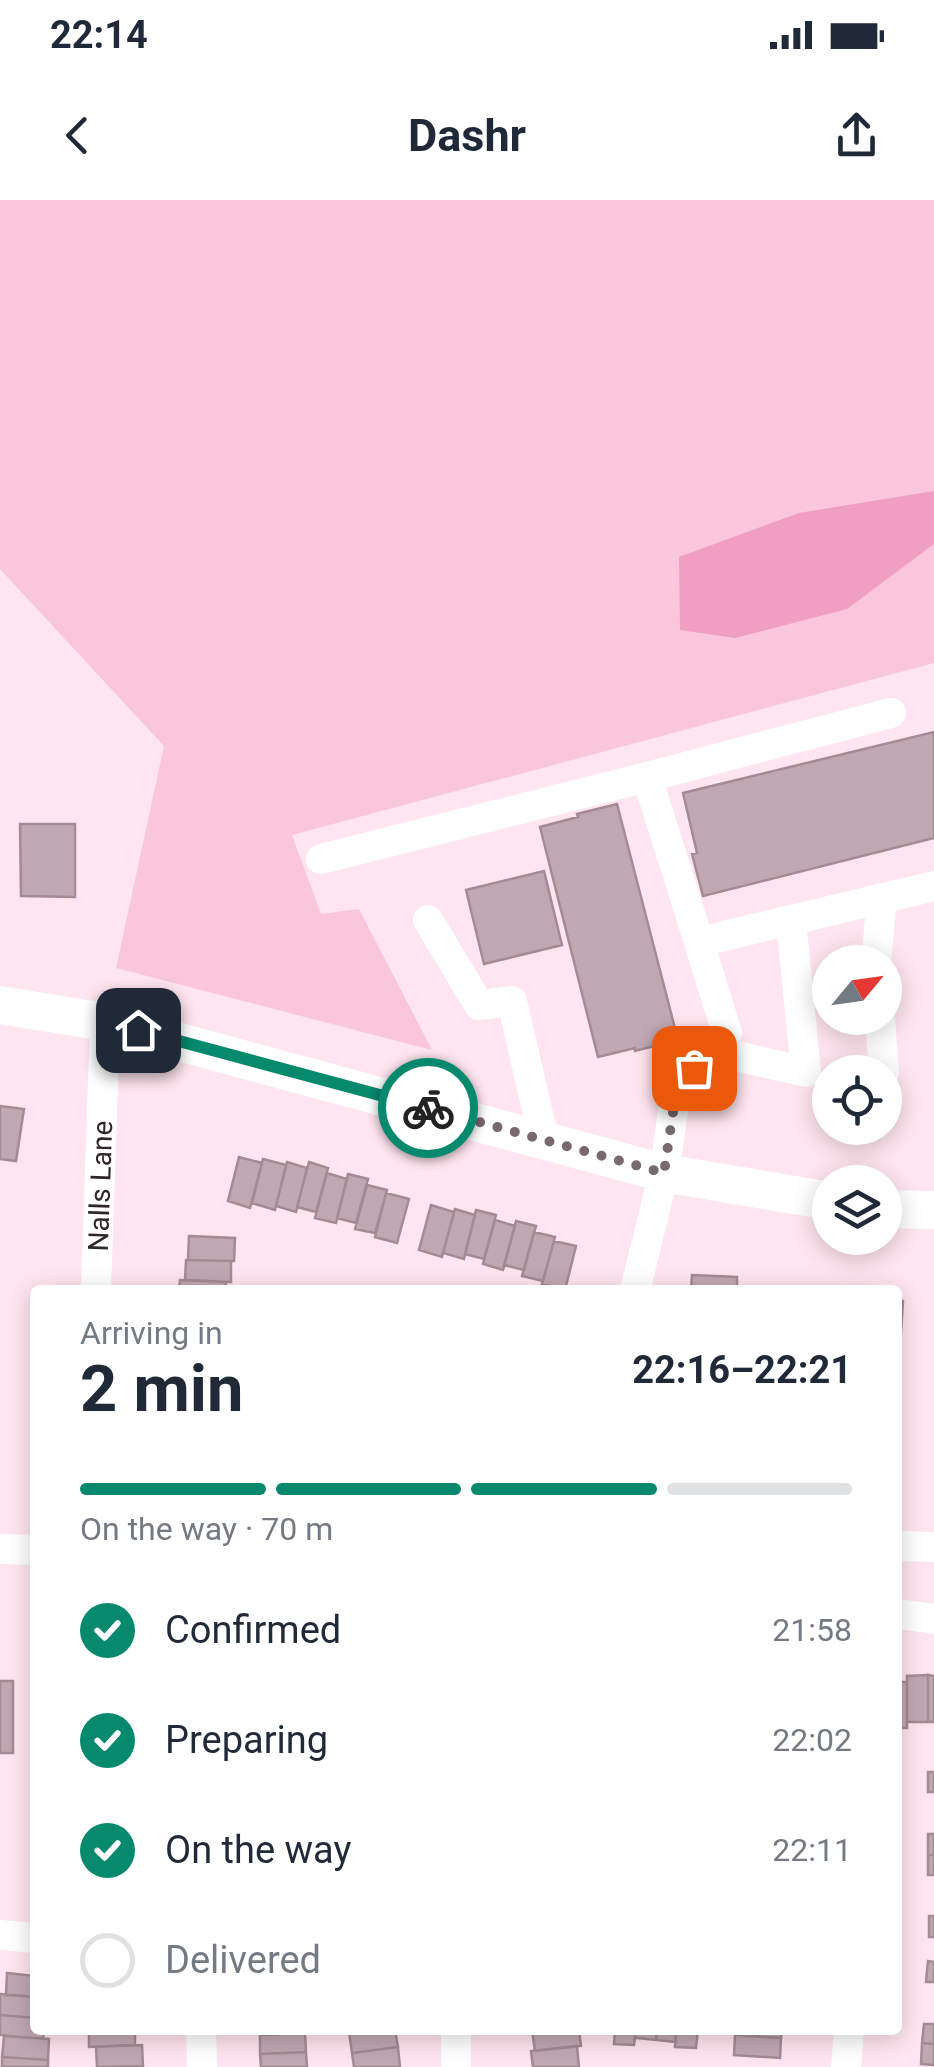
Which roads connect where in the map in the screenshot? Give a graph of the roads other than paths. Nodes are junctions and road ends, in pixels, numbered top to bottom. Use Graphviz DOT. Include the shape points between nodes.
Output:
graph roads {
  1 [pos="891,713"];
  2 [pos="647,777"];
  3 [pos="321,858"];
  4 [pos="934,886"];
  5 [pos="882,898"];
  6 [pos="428,920"];
  7 [pos="791,920"];
  8 [pos="699,942"];
  9 [pos="878,945"];
  10 [pos="0,1005"];
  11 [pos="105,1022"];
  12 [pos="711,1050"];
  13 [pos="815,1055"];
  14 [pos="812,1073"];
  15 [pos="544,1140"];
  16 [pos="664,1173"];
  17 [pos="812,1199"];
  18 [pos="902,1209"];
  19 [pos="934,1210"];
  20 [pos="96,1285"];
  21 [pos="636,1285"];
  22 [pos="902,1546"];
  23 [pos="934,1547"];
  24 [pos="0,1549"];
  25 [pos="30,1550"];
  26 [pos="902,1614"];
  27 [pos="934,1618"];
  28 [pos="0,1936"];
  29 [pos="30,1938"];
  30 [pos="201,2035"];
  31 [pos="456,2035"];
  32 [pos="849,2035"];
  33 [pos="202,2067"];
  34 [pos="456,2067"];
  35 [pos="846,2067"];
  1 -- 2 [label="street"];
  2 -- 3 [label="street"];
  2 -- 8 [label="street"];
  4 -- 5 [label="street"];
  5 -- 7 [label="street"];
  5 -- 9 [label="street"];
  6 -- 15 [label="street" via="479,1004 512,1000"];
  7 -- 8 [label="street"];
  7 -- 13 [label="street"];
  8 -- 12 [label="street" via="728,1034"];
  10 -- 11 [label="main road"];
  11 -- 15 [label="main road"];
  11 -- 20 [label="street, Nalls Lane"];
  12 -- 14 [label="street"];
  12 -- 16 [label="street" via="677,1085"];
  15 -- 16 [label="main road"];
  16 -- 17 [label="main road"];
  16 -- 21 [label="street"];
  18 -- 19 [label="main road"];
  22 -- 23 [label="street"];
  24 -- 25 [label="street"];
  26 -- 27 [label="street"];
  28 -- 29 [label="street"];
  30 -- 33 [label="street"];
  31 -- 34 [label="street"];
  32 -- 35 [label="street"];
}
